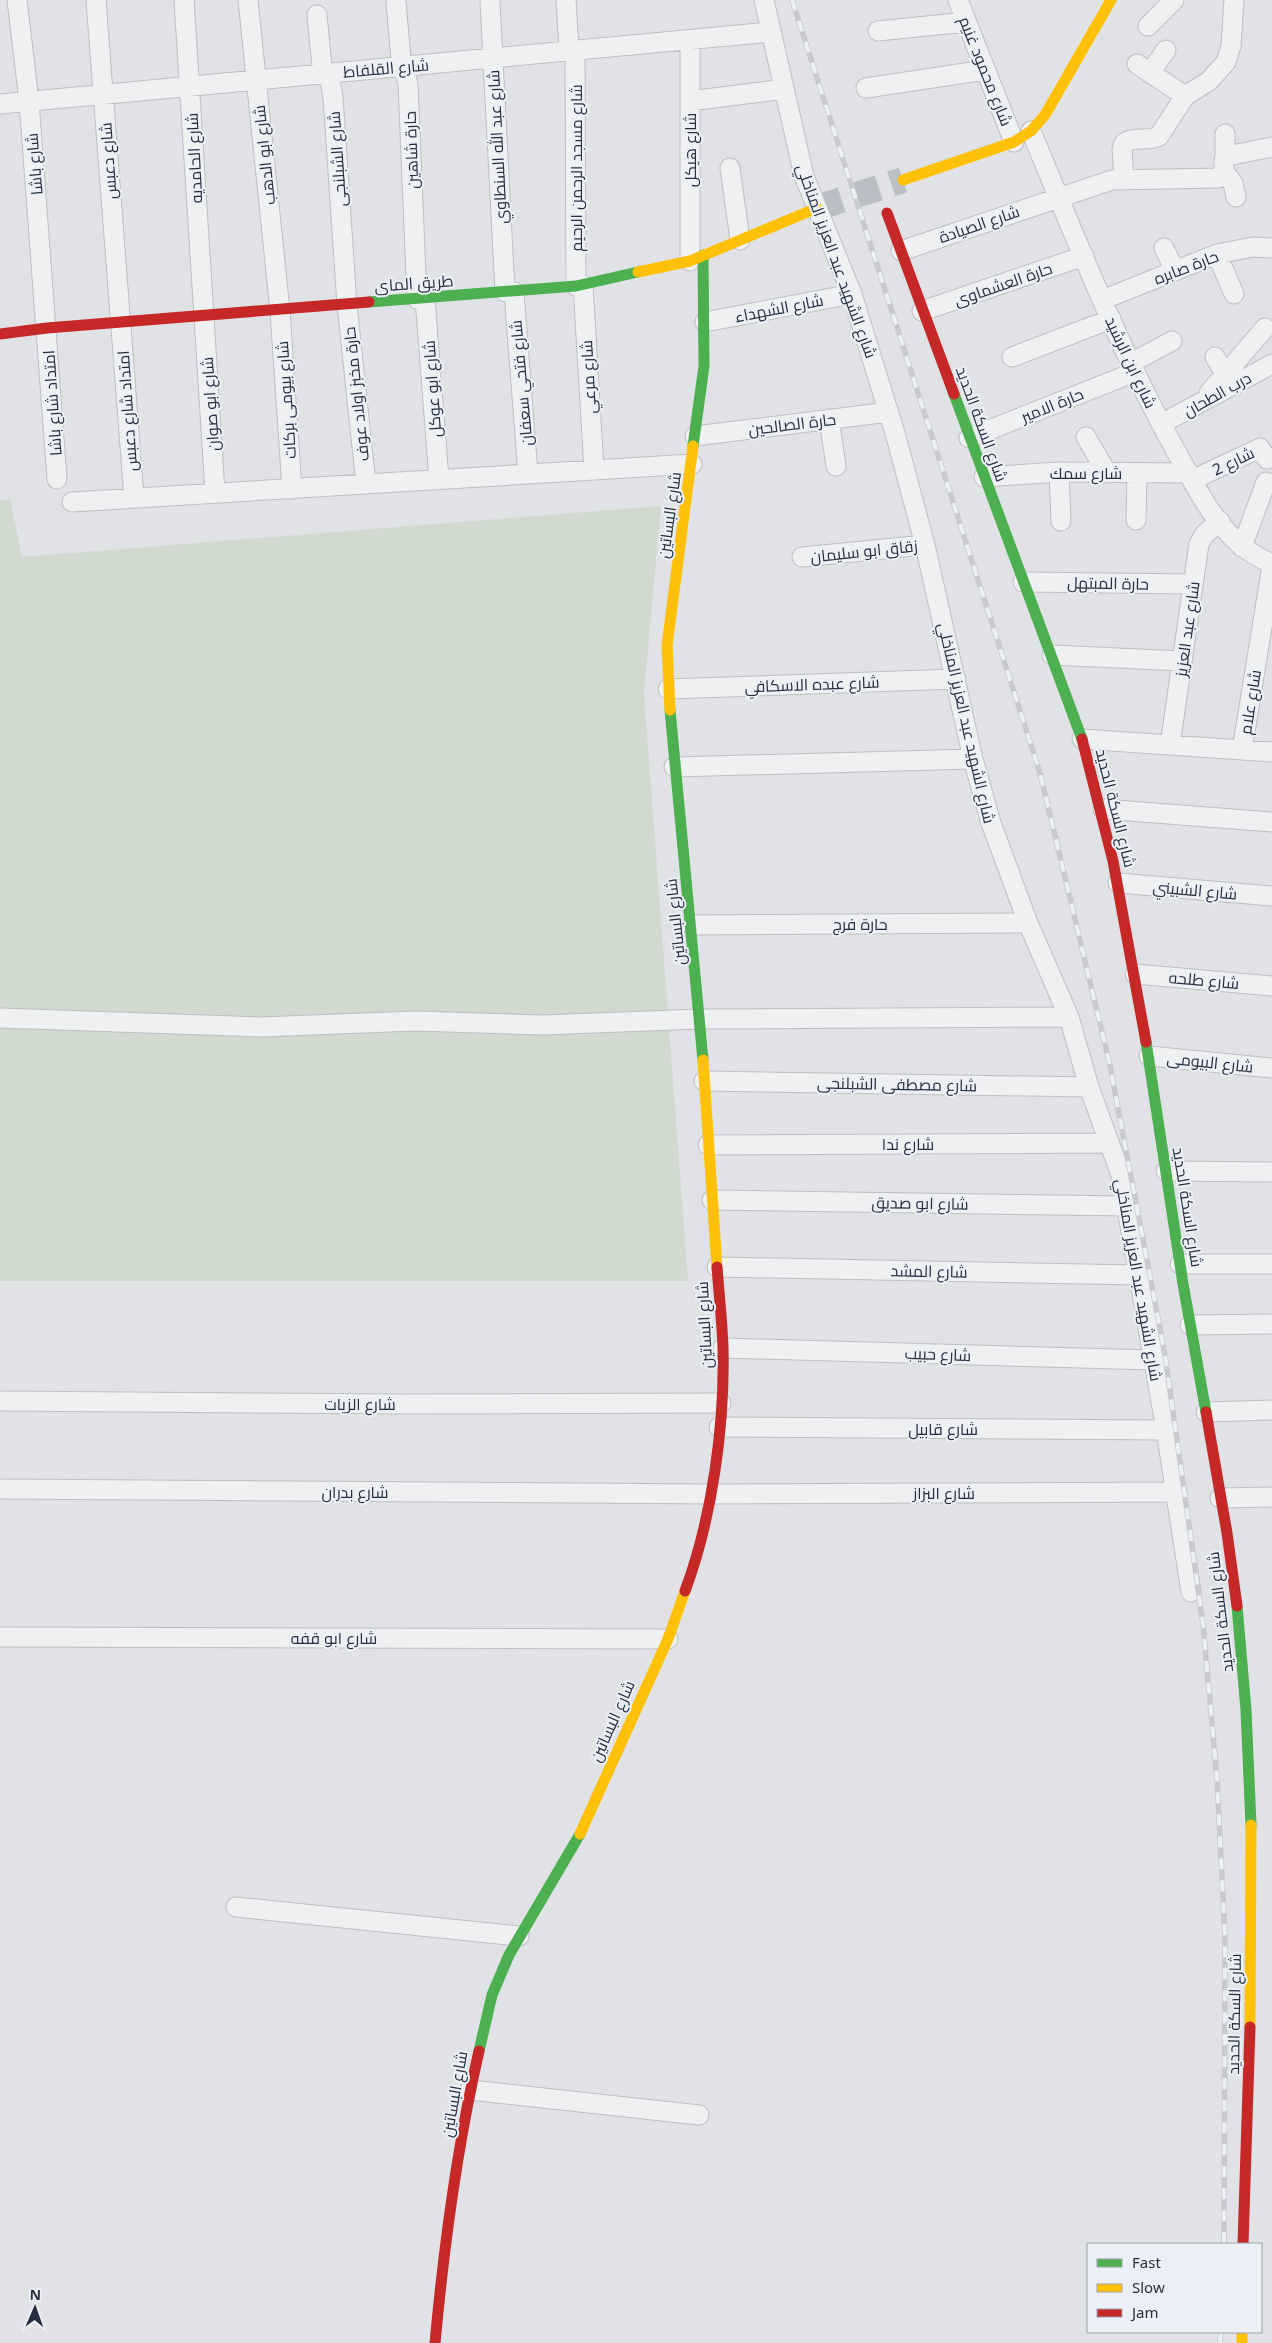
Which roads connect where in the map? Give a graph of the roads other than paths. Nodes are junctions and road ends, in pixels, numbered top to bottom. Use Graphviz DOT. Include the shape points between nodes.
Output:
graph roads {
  1 [pos="17,0"];
  2 [pos="96,0"];
  3 [pos="184,0"];
  4 [pos="248,0"];
  5 [pos="566,0"];
  6 [pos="764,0"];
  7 [pos="958,0"];
  8 [pos="1111,0"];
  9 [pos="1174,0"];
  10 [pos="1234,0"];
  11 [pos="396,2"];
  12 [pos="490,2"];
  13 [pos="318,15"];
  14 [pos="966,22"];
  15 [pos="1148,26"];
  16 [pos="771,32"];
  17 [pos="878,32"];
  18 [pos="690,40"];
  19 [pos="572,50"];
  20 [pos="1166,50"];
  21 [pos="493,58"];
  22 [pos="404,67"];
  23 [pos="986,70"];
  24 [pos="326,74"];
  25 [pos="257,82"];
  26 [pos="190,87"];
  27 [pos="866,88"];
  28 [pos="784,89"];
  29 [pos="103,95"];
  30 [pos="1185,96"];
  31 [pos="29,101"];
  32 [pos="690,101"];
  33 [pos="0,104"];
  34 [pos="1031,131"];
  35 [pos="1225,134"];
  36 [pos="1014,142"];
  37 [pos="1272,147"];
  38 [pos="1224,165"];
  39 [pos="730,168"];
  40 [pos="1124,178"];
  41 [pos="903,180"];
  42 [pos="1058,196"];
  43 [pos="1236,197"];
  44 [pos="817,208"];
  45 [pos="888,213"];
  46 [pos="740,240"];
  47 [pos="1164,248"];
  48 [pos="1272,248"];
  49 [pos="901,251"];
  50 [pos="1217,254"];
  51 [pos="1084,256"];
  52 [pos="696,258"];
  53 [pos="1174,271"];
  54 [pos="580,286"];
  55 [pos="509,292"];
  56 [pos="852,294"];
  57 [pos="1234,294"];
  58 [pos="421,299"];
  59 [pos="1102,300"];
  60 [pos="347,305"];
  61 [pos="280,311"];
  62 [pos="922,311"];
  63 [pos="204,316"];
  64 [pos="1111,319"];
  65 [pos="705,322"];
  66 [pos="120,323"];
  67 [pos="48,328"];
  68 [pos="1265,328"];
  69 [pos="0,334"];
  70 [pos="1172,341"];
  71 [pos="1012,357"];
  72 [pos="1215,357"];
  73 [pos="1272,364"];
  74 [pos="1133,368"];
  75 [pos="1225,374"];
  76 [pos="1199,404"];
  77 [pos="889,412"];
  78 [pos="829,419"];
  79 [pos="1161,424"];
  80 [pos="696,436"];
  81 [pos="1086,437"];
  82 [pos="969,438"];
  83 [pos="1267,459"];
  84 [pos="692,464"];
  85 [pos="836,466"];
  86 [pos="594,470"];
  87 [pos="1059,472"];
  88 [pos="1107,473"];
  89 [pos="1137,473"];
  90 [pos="528,474"];
  91 [pos="984,477"];
  92 [pos="1190,477"];
  93 [pos="58,479"];
  94 [pos="439,480"];
  95 [pos="1266,482"];
  96 [pos="366,484"];
  97 [pos="292,489"];
  98 [pos="215,493"];
  99 [pos="134,498"];
  100 [pos="72,502"];
  101 [pos="1136,520"];
  102 [pos="1061,521"];
  103 [pos="1220,521"];
  104 [pos="925,545"];
  105 [pos="1242,547"];
  106 [pos="802,557"];
  107 [pos="1272,565"];
  108 [pos="1024,582"];
  109 [pos="1193,584"];
  110 [pos="1052,655"];
  111 [pos="1182,661"];
  112 [pos="956,679"];
  113 [pos="668,689"];
  114 [pos="1082,739"];
  115 [pos="1170,745"];
  116 [pos="1242,750"];
  117 [pos="1272,752"];
  118 [pos="973,759"];
  119 [pos="674,767"];
  120 [pos="1103,809"];
  121 [pos="1272,822"];
  122 [pos="1118,883"];
  123 [pos="1272,896"];
  124 [pos="1028,924"];
  125 [pos="692,925"];
  126 [pos="1135,974"];
  127 [pos="1272,986"];
  128 [pos="1069,1017"];
  129 [pos="0,1018"];
  130 [pos="700,1019"];
  131 [pos="1149,1056"];
  132 [pos="1272,1068"];
  133 [pos="704,1081"];
  134 [pos="1089,1087"];
  135 [pos="1109,1142"];
  136 [pos="708,1146"];
  137 [pos="1166,1171"];
  138 [pos="1272,1172"];
  139 [pos="712,1200"];
  140 [pos="1128,1206"];
  141 [pos="1180,1264"];
  142 [pos="1272,1264"];
  143 [pos="717,1267"];
  144 [pos="1140,1275"];
  145 [pos="1272,1324"];
  146 [pos="1190,1325"];
  147 [pos="723,1348"];
  148 [pos="1153,1360"];
  149 [pos="0,1401"];
  150 [pos="721,1403"];
  151 [pos="1272,1410"];
  152 [pos="1206,1412"];
  153 [pos="719,1427"];
  154 [pos="1166,1430"];
  155 [pos="0,1489"];
  156 [pos="1176,1492"];
  157 [pos="711,1494"];
  158 [pos="1272,1497"];
  159 [pos="1220,1498"];
  160 [pos="1191,1592"];
  161 [pos="0,1637"];
  162 [pos="668,1639"];
  163 [pos="236,1907"];
  164 [pos="519,1936"];
  165 [pos="470,2090"];
  166 [pos="699,2115"];
  167 [pos="1243,2243"];
  168 [pos="435,2343"];
  1 -- 31 [label="street, شارع باشا"];
  2 -- 29 [label="street, شارع دعبس"];
  3 -- 26 [label="street, شارع الحامديه"];
  4 -- 25 [label="street, شارع ابو الدهب"];
  5 -- 19 [label="street, شارع مسجد الرحمن الرحيم"];
  6 -- 16 [label="street, شارع الشهيد عبد العزيز المناخلي"];
  7 -- 14 [label="street, شارع محمود غنيم"];
  8 -- 34 [label="street" via="1045,115"];
  9 -- 15 [label="street"];
  10 -- 30 [label="street" via="1230,51 1226,62 1209,81"];
  11 -- 22 [label="street, حارة شاهين" via="399,47"];
  12 -- 21 [label="street, شارع عبد الله السنطاوي"];
  13 -- 24 [label="street, شارع الشبلنجى" via="322,66"];
  14 -- 17 [label="street"];
  14 -- 23 [label="street, شارع محمود غنيم"];
  16 -- 18 [label="street, شارع القلفاط"];
  16 -- 28 [label="street, شارع الشهيد عبد العزيز المناخلي"];
  18 -- 19 [label="street, شارع القلفاط"];
  18 -- 32 [label="street, شارع هيكل"];
  19 -- 21 [label="street, شارع القلفاط"];
  19 -- 54 [label="street, شارع مسجد الرحمن الرحيم"];
  20 -- 30 [label="street" via="1144,68"];
  21 -- 22 [label="street, شارع القلفاط"];
  21 -- 55 [label="street, شارع عبد الله السنطاوي"];
  22 -- 24 [label="street, شارع القلفاط"];
  22 -- 58 [label="street, حارة شاهين" via="408,84"];
  23 -- 27 [label="street"];
  23 -- 36 [label="street, شارع محمود غنيم"];
  24 -- 25 [label="street, شارع القلفاط"];
  24 -- 60 [label="street, شارع الشبلنجى" via="333,97"];
  25 -- 26 [label="street, شارع القلفاط"];
  25 -- 61 [label="street, شارع ابو الدهب"];
  26 -- 29 [label="street, شارع القلفاط"];
  26 -- 63 [label="street, شارع الحامديه"];
  28 -- 32 [label="street"];
  28 -- 44 [label="street, شارع الشهيد عبد العزيز المناخلي" via="804,176"];
  29 -- 31 [label="street, شارع القلفاط"];
  29 -- 66 [label="street, شارع دعبس"];
  30 -- 40 [label="street" via="1159,136 1124,143"];
  31 -- 33 [label="street, شارع القلفاط"];
  31 -- 67 [label="street, شارع باشا"];
  32 -- 52 [label="street, شارع هيكل"];
  34 -- 36 [label="street"];
  34 -- 42 [label="street, شارع ابن الرشيد"];
  35 -- 38 [label="street"];
  36 -- 41 [label="street"];
  37 -- 38 [label="street, شارع الصيادة" via="1229,155"];
  38 -- 40 [label="street, شارع الصيادة" via="1218,178"];
  38 -- 43 [label="street"];
  39 -- 46 [label="street"];
  40 -- 42 [label="street, شارع الصيادة"];
  42 -- 49 [label="street, شارع الصيادة"];
  42 -- 51 [label="street, شارع ابن الرشيد"];
  44 -- 46 [label="street, طريق الماى"];
  44 -- 56 [label="street, شارع الشهيد عبد العزيز المناخلي"];
  45 -- 49 [label="street, شارع السكة الحديد"];
  46 -- 52 [label="street, طريق الماى"];
  47 -- 53 [label="street"];
  48 -- 50 [label="street, حارة صابره" via="1252,247"];
  49 -- 62 [label="street, شارع السكة الحديد"];
  50 -- 53 [label="street, حارة صابره"];
  50 -- 57 [label="street"];
  51 -- 59 [label="street, شارع ابن الرشيد"];
  51 -- 62 [label="street, حارة العشماوى"];
  52 -- 54 [label="street, طريق الماى"];
  52 -- 65 [label="street, شارع البساتين"];
  53 -- 59 [label="street, حارة صابره"];
  54 -- 55 [label="street, طريق الماى"];
  54 -- 86 [label="street, شارع مرعي"];
  55 -- 58 [label="street, طريق الماى"];
  55 -- 90 [label="street, شارع فتحي سعفان"];
  56 -- 65 [label="street, شارع الشهداء"];
  56 -- 77 [label="street, شارع الشهيد عبد العزيز المناخلي"];
  58 -- 60 [label="street, طريق الماى"];
  58 -- 94 [label="street, شارع ابو عوكل"];
  59 -- 64 [label="street, شارع ابن الرشيد"];
  60 -- 61 [label="street, طريق الماى"];
  60 -- 96 [label="street, حارة مخبز اولاد عوف"];
  61 -- 63 [label="street, طريق الماى"];
  61 -- 97 [label="street, شارع بيومى بركات"];
  62 -- 82 [label="street, شارع السكة الحديد"];
  63 -- 66 [label="street, طريق الماى"];
  63 -- 98 [label="street, شارع ابو صوان"];
  64 -- 71 [label="street"];
  64 -- 74 [label="street, شارع ابن الرشيد"];
  65 -- 80 [label="street, شارع البساتين"];
  66 -- 67 [label="street, طريق الماى"];
  66 -- 99 [label="street, امتداد شارع دعبس"];
  67 -- 69 [label="street, طريق الماى"];
  67 -- 93 [label="street, امتداد شارع باشا"];
  68 -- 75 [label="street"];
  70 -- 74 [label="street, حارة الامير"];
  72 -- 75 [label="street"];
  73 -- 76 [label="street, درب الطحان"];
  74 -- 79 [label="street, شارع ابن الرشيد"];
  74 -- 82 [label="street, حارة الامير"];
  75 -- 76 [label="street"];
  76 -- 79 [label="street, درب الطحان"];
  77 -- 78 [label="street, حارة الصالحين"];
  77 -- 104 [label="street, شارع الشهيد عبد العزيز المناخلي"];
  78 -- 80 [label="street, حارة الصالحين"];
  78 -- 85 [label="street"];
  79 -- 92 [label="street, شارع ابن الرشيد"];
  80 -- 84 [label="street, شارع البساتين"];
  81 -- 88 [label="street"];
  82 -- 91 [label="street, شارع السكة الحديد"];
  83 -- 92 [label="street, شارع 2" via="1260,448"];
  84 -- 86 [label="street"];
  84 -- 113 [label="street, شارع البساتين" via="668,645"];
  86 -- 90 [label="street"];
  87 -- 88 [label="street, شارع سمك"];
  87 -- 91 [label="street, شارع سمك"];
  87 -- 102 [label="street"];
  88 -- 89 [label="street, شارع سمك"];
  89 -- 92 [label="street, شارع سمك"];
  89 -- 101 [label="street"];
  90 -- 94 [label="street"];
  91 -- 108 [label="street, شارع السكة الحديد"];
  92 -- 103 [label="street, شارع ابن الرشيد"];
  94 -- 96 [label="street"];
  95 -- 105 [label="street"];
  96 -- 97 [label="street"];
  97 -- 98 [label="street"];
  98 -- 99 [label="street"];
  99 -- 100 [label="street"];
  103 -- 105 [label="street, شارع ابن الرشيد"];
  103 -- 109 [label="street, شارع عبد العزيز" via="1199,544"];
  104 -- 106 [label="street, زقاق ابو سليمان"];
  104 -- 112 [label="street, شارع الشهيد عبد العزيز المناخلي"];
  105 -- 107 [label="street, شارع ابن الرشيد"];
  107 -- 116 [label="street, شارع علام"];
  108 -- 109 [label="street, حارة المبتهل"];
  108 -- 110 [label="street, شارع السكة الحديد"];
  109 -- 111 [label="street, شارع عبد العزيز"];
  110 -- 111 [label="street"];
  110 -- 114 [label="street, شارع السكة الحديد"];
  111 -- 115 [label="street, شارع عبد العزيز"];
  112 -- 113 [label="street, شارع عبده الاسكافي"];
  112 -- 118 [label="street, شارع الشهيد عبد العزيز المناخلي"];
  113 -- 119 [label="street, شارع البساتين"];
  114 -- 115 [label="street"];
  114 -- 120 [label="street, شارع السكة الحديد"];
  115 -- 116 [label="street"];
  116 -- 117 [label="street"];
  118 -- 119 [label="street"];
  118 -- 124 [label="street, شارع الشهيد عبد العزيز المناخلي" via="991,823"];
  119 -- 125 [label="street, شارع البساتين"];
  120 -- 121 [label="street"];
  120 -- 122 [label="street, شارع السكة الحديد"];
  122 -- 123 [label="street, شارع الشبيني"];
  122 -- 126 [label="street, شارع السكة الحديد"];
  124 -- 125 [label="street, حارة فرج"];
  124 -- 128 [label="street, شارع الشهيد عبد العزيز المناخلي"];
  125 -- 130 [label="street, شارع البساتين"];
  126 -- 127 [label="street, شارع طلحه"];
  126 -- 131 [label="street, شارع السكة الحديد"];
  128 -- 130 [label="street"];
  128 -- 134 [label="street, شارع الشهيد عبد العزيز المناخلي"];
  129 -- 130 [label="street" via="260,1027 415,1022 542,1025"];
  130 -- 133 [label="street, شارع البساتين"];
  131 -- 132 [label="street, شارع البيومى"];
  131 -- 137 [label="street, شارع السكة الحديد"];
  133 -- 134 [label="street, شارع مصطفى الشبلنجى"];
  133 -- 136 [label="street, شارع البساتين"];
  134 -- 135 [label="street, شارع الشهيد عبد العزيز المناخلي"];
  135 -- 136 [label="street, شارع ندا"];
  135 -- 140 [label="street, شارع الشهيد عبد العزيز المناخلي"];
  136 -- 139 [label="street, شارع البساتين"];
  137 -- 138 [label="street"];
  137 -- 141 [label="street, شارع السكة الحديد"];
  139 -- 140 [label="street, شارع ابو صديق"];
  139 -- 143 [label="street, شارع البساتين"];
  140 -- 144 [label="street, شارع الشهيد عبد العزيز المناخلي"];
  141 -- 142 [label="street"];
  141 -- 146 [label="street, شارع السكة الحديد"];
  143 -- 144 [label="street, شارع المشد"];
  143 -- 147 [label="street, شارع البساتين"];
  144 -- 148 [label="street, شارع الشهيد عبد العزيز المناخلي"];
  145 -- 146 [label="street"];
  146 -- 152 [label="street, شارع السكة الحديد"];
  147 -- 148 [label="street, شارع حبيب"];
  147 -- 150 [label="street, شارع البساتين"];
  148 -- 154 [label="street, شارع الشهيد عبد العزيز المناخلي"];
  149 -- 150 [label="street, شارع الزيات"];
  150 -- 153 [label="street, شارع البساتين"];
  151 -- 152 [label="street"];
  152 -- 159 [label="street, شارع السكة الحديد"];
  153 -- 154 [label="street, شارع قابيل"];
  153 -- 157 [label="street, شارع البساتين"];
  154 -- 156 [label="street, شارع الشهيد عبد العزيز المناخلي"];
  155 -- 157 [label="street, شارع بدران"];
  156 -- 157 [label="street, شارع البزاز"];
  156 -- 160 [label="street, شارع الشهيد عبد العزيز المناخلي"];
  157 -- 162 [label="street, شارع البساتين" via="696,1559"];
  158 -- 159 [label="street"];
  159 -- 167 [label="street, شارع السكة الحديد" via="1240,1630 1249,1793 1250,2048"];
  161 -- 162 [label="street, شارع ابو قفه"];
  162 -- 164 [label="street, شارع البساتين" via="582,1830"];
  163 -- 164 [label="street"];
  164 -- 165 [label="street, شارع البساتين" via="492,1995"];
  165 -- 166 [label="street"];
  165 -- 168 [label="street, شارع البساتين" via="443,2258"];
}
